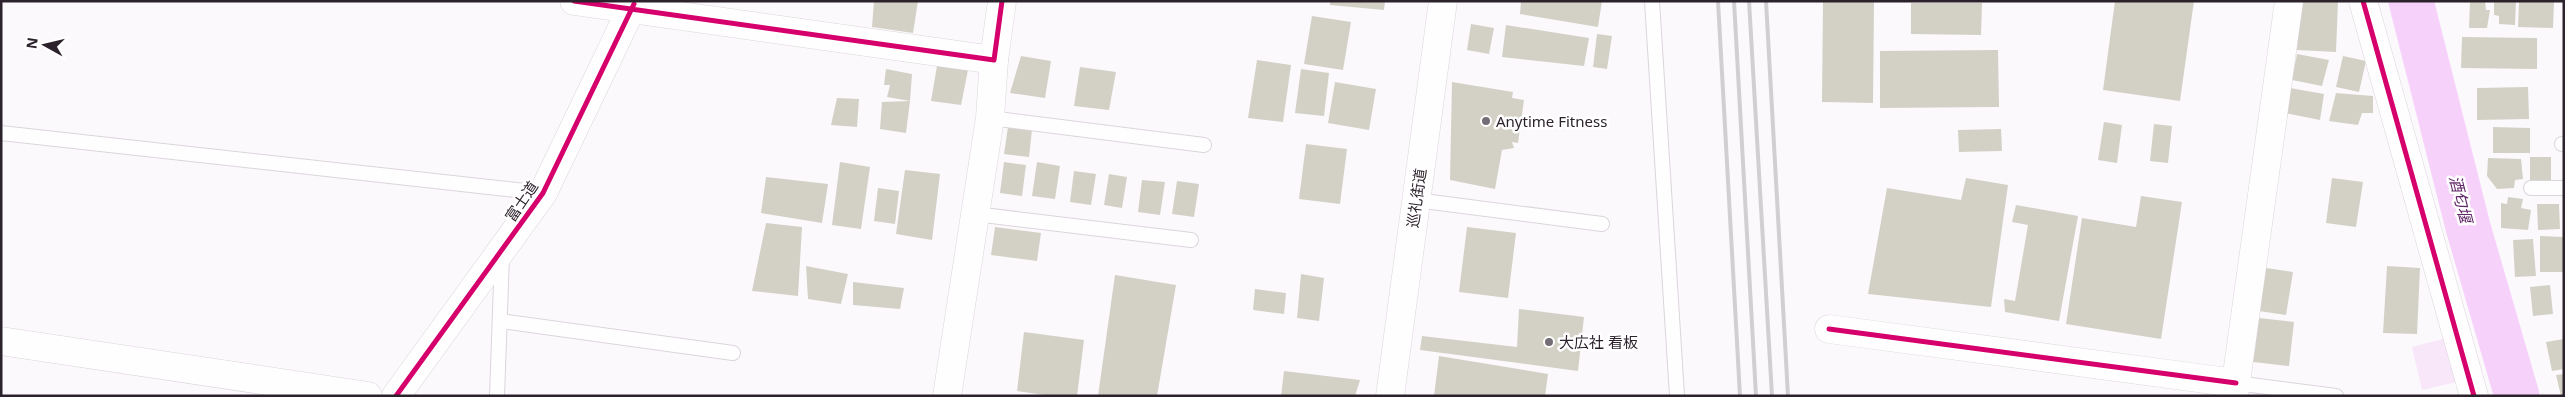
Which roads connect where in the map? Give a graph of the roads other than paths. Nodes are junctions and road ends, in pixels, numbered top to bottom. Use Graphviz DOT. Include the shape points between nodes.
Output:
graph roads {
  1 [pos="574,1"];
  2 [pos="1002,1"];
  3 [pos="1443,1"];
  4 [pos="1652,1"];
  5 [pos="2289,1"];
  6 [pos="2364,1"];
  7 [pos="633,5"];
  8 [pos="994,60"];
  9 [pos="990,118"];
  10 [pos="1,133"];
  11 [pos="1204,145"];
  12 [pos="2531,188"];
  13 [pos="2564,188"];
  14 [pos="543,193"];
  15 [pos="1416,200"];
  16 [pos="975,214"];
  17 [pos="1602,224"];
  18 [pos="1190,240"];
  19 [pos="502,249"];
  20 [pos="501,321"];
  21 [pos="1829,329"];
  22 [pos="1,341"];
  23 [pos="733,353"];
  24 [pos="2235,389"];
  25 [pos="368,396"];
  26 [pos="396,396"];
  27 [pos="497,396"];
  28 [pos="948,396"];
  29 [pos="1390,396"];
  30 [pos="1677,396"];
  31 [pos="2336,396"];
  32 [pos="2474,396"];
  1 -- 7 [label="street"];
  2 -- 8 [label="street"];
  3 -- 15 [label="street, 巡礼街道"];
  4 -- 30 [label="lane"];
  5 -- 24 [label="street"];
  6 -- 32 [label="street"];
  7 -- 8 [label="street"];
  7 -- 14 [label="street, 富士道"];
  8 -- 9 [label="street"];
  9 -- 11 [label="lane"];
  9 -- 16 [label="street"];
  10 -- 14 [label="lane"];
  12 -- 13 [label="lane"];
  14 -- 19 [label="street, 富士道"];
  15 -- 17 [label="lane"];
  15 -- 29 [label="street, 巡礼街道"];
  16 -- 18 [label="lane"];
  16 -- 28 [label="street"];
  19 -- 20 [label="lane"];
  19 -- 26 [label="street, 富士道"];
  20 -- 23 [label="lane"];
  20 -- 27 [label="lane"];
  21 -- 24 [label="street"];
  22 -- 25 [label="street"];
  24 -- 31 [label="lane"];
}
